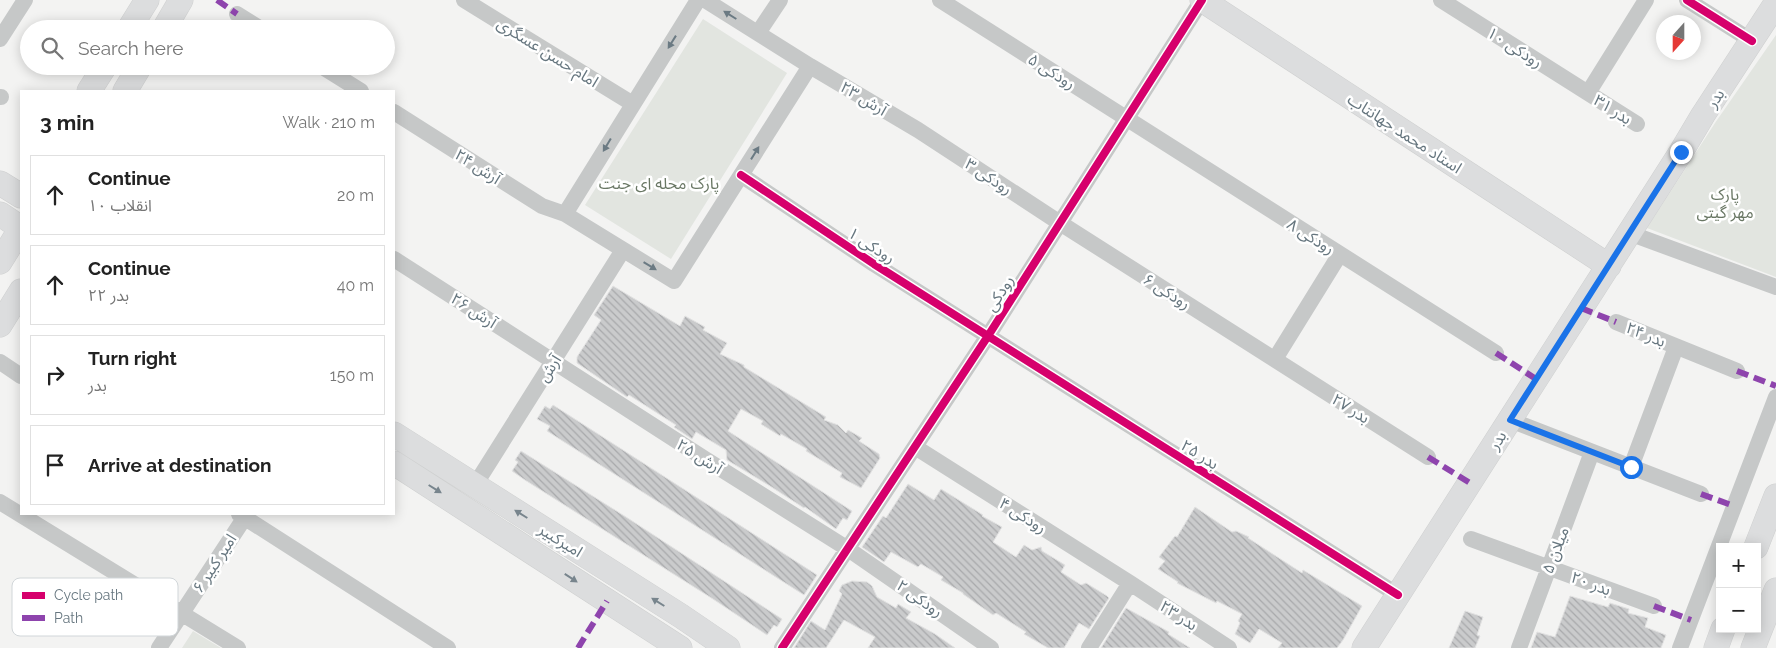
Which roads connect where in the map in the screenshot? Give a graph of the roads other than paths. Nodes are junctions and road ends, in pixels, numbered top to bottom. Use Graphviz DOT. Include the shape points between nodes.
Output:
graph roads {
  1 [pos="25,0"];
  2 [pos="147,0"];
  3 [pos="181,0"];
  4 [pos="464,0"];
  5 [pos="698,0"];
  6 [pos="705,0"];
  7 [pos="780,0"];
  8 [pos="940,0"];
  9 [pos="1202,0"];
  10 [pos="1441,0"];
  11 [pos="1646,0"];
  12 [pos="1687,0"];
  13 [pos="1776,3"];
  14 [pos="237,14"];
  15 [pos="135,20"];
  16 [pos="169,20"];
  17 [pos="247,20"];
  18 [pos="758,33"];
  19 [pos="0,39"];
  20 [pos="1752,41"];
  21 [pos="810,66"];
  22 [pos="99,75"];
  23 [pos="135,75"];
  24 [pos="335,75"];
  25 [pos="90,90"];
  26 [pos="126,90"];
  27 [pos="359,90"];
  28 [pos="1588,93"];
  29 [pos="633,104"];
  30 [pos="395,113"];
  31 [pos="1126,118"];
  32 [pos="1637,124"];
  33 [pos="918,130"];
  34 [pos="742,175"];
  35 [pos="0,183"];
  36 [pos="20,195"];
  37 [pos="0,214"];
  38 [pos="565,214"];
  39 [pos="1060,223"];
  40 [pos="20,227"];
  41 [pos="20,230"];
  42 [pos="1629,233"];
  43 [pos="623,250"];
  44 [pos="1340,254"];
  45 [pos="395,260"];
  46 [pos="0,262"];
  47 [pos="1609,266"];
  48 [pos="1776,287"];
  49 [pos="20,293"];
  50 [pos="1616,322"];
  51 [pos="0,325"];
  52 [pos="988,336"];
  53 [pos="1676,346"];
  54 [pos="1496,353"];
  55 [pos="1275,359"];
  56 [pos="0,362"];
  57 [pos="553,362"];
  58 [pos="1737,371"];
  59 [pos="20,375"];
  60 [pos="1776,397"];
  61 [pos="1510,420"];
  62 [pos="395,435"];
  63 [pos="916,447"];
  64 [pos="1592,452"];
  65 [pos="1428,457"];
  66 [pos="395,464"];
  67 [pos="1631,467"];
  68 [pos="474,485"];
  69 [pos="1701,494"];
  70 [pos="1776,496"];
  71 [pos="0,502"];
  72 [pos="20,514"];
  73 [pos="21,515"];
  74 [pos="243,515"];
  75 [pos="1471,539"];
  76 [pos="1758,543"];
  77 [pos="848,549"];
  78 [pos="1549,568"];
  79 [pos="125,578"];
  80 [pos="1130,582"];
  81 [pos="1776,590"];
  82 [pos="1398,595"];
  83 [pos="1654,606"];
  84 [pos="178,611"];
  85 [pos="182,613"];
  86 [pos="681,616"];
  87 [pos="178,619"];
  88 [pos="1722,633"];
  89 [pos="167,636"];
  90 [pos="673,643"];
  91 [pos="159,648"];
  92 [pos="238,648"];
  93 [pos="448,648"];
  94 [pos="728,648"];
  95 [pos="782,648"];
  96 [pos="992,648"];
  97 [pos="1089,648"];
  98 [pos="1229,648"];
  99 [pos="1364,648"];
  100 [pos="1519,648"];
  101 [pos="1680,648"];
  102 [pos="1716,648"];
  103 [pos="1753,648"];
  1 -- 19 [label="street"];
  2 -- 15 [label="street"];
  3 -- 16 [label="street"];
  4 -- 29 [label="street, امام حسن عسگری"];
  5 -- 29 [label="street, one-way"];
  18 -- 6 [label="street, آرش ۲۳, one-way"];
  7 -- 18 [label="street"];
  8 -- 31 [label="street, رودکی ۵"];
  9 -- 31 [label="street, رودکی"];
  9 -- 47 [label="street, استاد محمد جهانتاب"];
  10 -- 28 [label="street, رودکی ۱۰"];
  11 -- 28 [label="street"];
  12 -- 20 [label="street"];
  13 -- 20 [label="street, بدر"];
  14 -- 17 [label="street"];
  18 -- 21 [label="street, آرش ۲۳"];
  20 -- 42 [label="street, بدر"];
  21 -- 33 [label="street, آرش ۲۳"];
  34 -- 21 [label="street, one-way"];
  22 -- 25 [label="street"];
  23 -- 26 [label="street"];
  24 -- 27 [label="street"];
  28 -- 32 [label="street, بدر ۳۱"];
  29 -- 38 [label="street, one-way"];
  30 -- 38 [label="street, آرش ۲۴" via="542,206"];
  31 -- 39 [label="street, رودکی"];
  31 -- 44 [label="street, رودکی ۸"];
  33 -- 39 [label="street, رودکی ۳"];
  43 -- 34 [label="street, آرش ۲۴, one-way" via="674,281"];
  34 -- 52 [label="street, رودکی ۱"];
  35 -- 36 [label="street"];
  37 -- 40 [label="street"];
  38 -- 43 [label="street, آرش ۲۴"];
  39 -- 52 [label="street, رودکی"];
  39 -- 55 [label="street, رودکی ۶"];
  41 -- 46 [label="street"];
  42 -- 47 [label="street, بدر"];
  42 -- 48 [label="street"];
  43 -- 57 [label="street, آرش"];
  44 -- 54 [label="street, رودکی ۸"];
  44 -- 55 [label="street"];
  45 -- 57 [label="street, آرش ۲۶"];
  47 -- 61 [label="street, بدر"];
  49 -- 51 [label="street"];
  50 -- 53 [label="street, بدر ۲۴"];
  52 -- 63 [label="street, رودکی"];
  52 -- 82 [label="street, بدر ۲۵"];
  53 -- 58 [label="street, بدر ۲۴"];
  53 -- 67 [label="street"];
  55 -- 65 [label="street, بدر ۲۷"];
  56 -- 59 [label="street"];
  57 -- 68 [label="street, آرش"];
  57 -- 77 [label="street, آرش ۲۵"];
  60 -- 101 [label="street"];
  61 -- 64 [label="street"];
  61 -- 82 [label="street, بدر"];
  62 -- 68 [label="street, امیرکبیر"];
  63 -- 77 [label="street, رودکی"];
  63 -- 80 [label="street, رودکی ۴"];
  64 -- 67 [label="street"];
  64 -- 78 [label="street, میلان ۵"];
  66 -- 90 [label="street, امیرکبیر, one-way"];
  67 -- 69 [label="street"];
  86 -- 68 [label="street, امیرکبیر, one-way"];
  70 -- 76 [label="street"];
  71 -- 72 [label="street"];
  73 -- 79 [label="street"];
  74 -- 85 [label="street, امیر کبیر ۶"];
  74 -- 93 [label="street"];
  75 -- 78 [label="street, بدر ۲۰"];
  77 -- 95 [label="street, رودکی"];
  77 -- 96 [label="street, رودکی ۲"];
  78 -- 83 [label="street, بدر ۲۰"];
  78 -- 100 [label="street, میلان ۵"];
  80 -- 97 [label="street"];
  80 -- 98 [label="street, بدر ۲۳"];
  81 -- 103 [label="street"];
  82 -- 99 [label="street, بدر"];
  84 -- 85 [label="street"];
  85 -- 87 [label="street, امیر کبیر ۶"];
  85 -- 92 [label="street"];
  86 -- 90 [label="street"];
  86 -- 94 [label="street, امیرکبیر"];
  88 -- 102 [label="street"];
  89 -- 91 [label="street, امیر کبیر ۶"];
}
